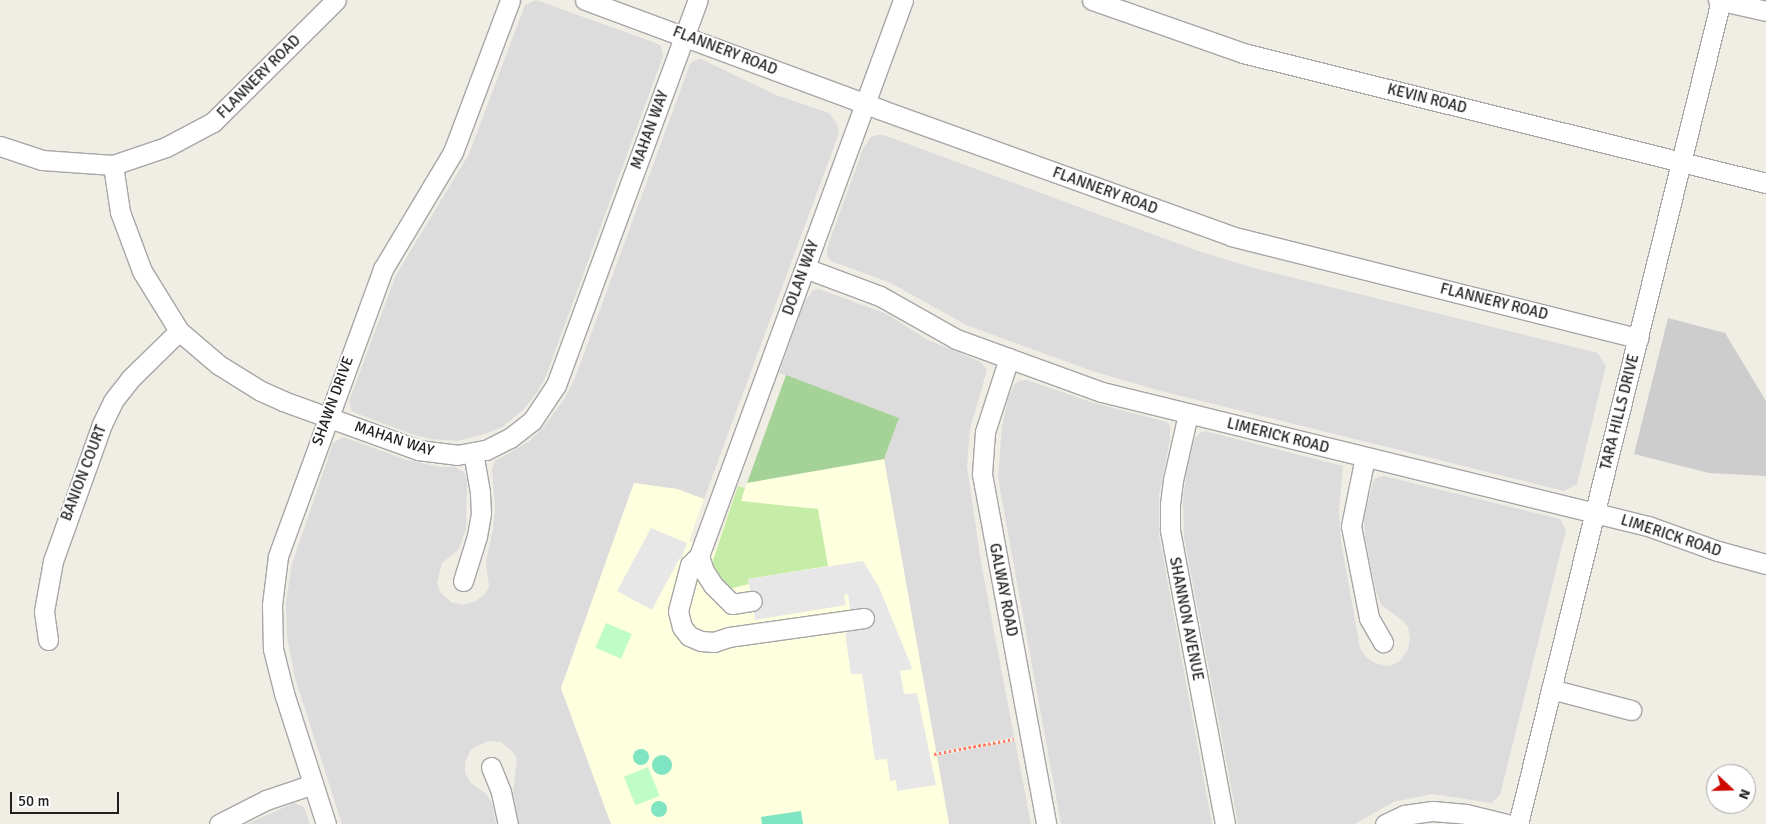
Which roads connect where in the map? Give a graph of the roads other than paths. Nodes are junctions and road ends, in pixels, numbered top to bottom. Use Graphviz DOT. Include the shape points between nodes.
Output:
graph roads {
  1 [pos="336,0"];
  2 [pos="510,0"];
  3 [pos="585,0"];
  4 [pos="698,0"];
  5 [pos="902,0"];
  6 [pos="1092,0"];
  7 [pos="1720,0"];
  8 [pos="1766,11"];
  9 [pos="685,36"];
  10 [pos="864,104"];
  11 [pos="0,146"];
  12 [pos="1682,162"];
  13 [pos="113,165"];
  14 [pos="1766,183"];
  15 [pos="805,268"];
  16 [pos="180,331"];
  17 [pos="1638,338"];
  18 [pos="1009,358"];
  19 [pos="1188,414"];
  20 [pos="327,417"];
  21 [pos="473,453"];
  22 [pos="1365,458"];
  23 [pos="1595,513"];
  24 [pos="699,556"];
  25 [pos="1766,564"];
  26 [pos="462,581"];
  27 [pos="752,601"];
  28 [pos="732,604"];
  29 [pos="864,618"];
  30 [pos="729,637"];
  31 [pos="48,640"];
  32 [pos="1383,642"];
  33 [pos="1551,689"];
  34 [pos="1631,710"];
  35 [pos="491,767"];
  36 [pos="313,784"];
  37 [pos="219,824"];
  38 [pos="326,824"];
  39 [pos="508,824"];
  40 [pos="1046,824"];
  41 [pos="1225,824"];
  42 [pos="1385,824"];
  43 [pos="1507,824"];
  44 [pos="1518,824"];
  1 -- 13 [label="street, FLANNERY ROAD" via="213,122 166,147"];
  2 -- 20 [label="street, SHAWN DRIVE" via="453,152 383,270"];
  3 -- 9 [label="street, FLANNERY ROAD"];
  4 -- 9 [label="street, MAHAN WAY"];
  5 -- 10 [label="street, DOLAN WAY"];
  6 -- 12 [label="street, KEVIN ROAD" via="1243,53"];
  7 -- 8 [label="street"];
  7 -- 12 [label="street, TARA HILLS DRIVE"];
  9 -- 10 [label="street, FLANNERY ROAD"];
  9 -- 21 [label="street, MAHAN WAY" via="556,386 542,410 521,431 498,445"];
  10 -- 15 [label="street, DOLAN WAY"];
  10 -- 17 [label="street, FLANNERY ROAD" via="1231,236"];
  11 -- 13 [label="street, FLANNERY ROAD" via="42,160"];
  12 -- 14 [label="street, KEVIN ROAD"];
  12 -- 17 [label="street, TARA HILLS DRIVE"];
  13 -- 16 [label="street, MAHAN WAY" via="120,212 132,249 153,292"];
  15 -- 18 [label="street, LIMERICK ROAD" via="880,296 944,334"];
  15 -- 24 [label="street, DOLAN WAY"];
  16 -- 20 [label="street, MAHAN WAY" via="219,366 242,380"];
  16 -- 31 [label="street, BANION COURT" via="131,378 113,401 102,424 53,561 44,611"];
  17 -- 23 [label="street, TARA HILLS DRIVE"];
  18 -- 19 [label="street, LIMERICK ROAD" via="1102,392"];
  18 -- 40 [label="street, GALWAY ROAD" via="985,432 982,474"];
  19 -- 22 [label="street, LIMERICK ROAD"];
  19 -- 41 [label="street, SHANNON AVENUE" via="1173,480 1170,530"];
  20 -- 21 [label="street, MAHAN WAY" via="430,453"];
  20 -- 36 [label="street, SHAWN DRIVE" via="278,556 272,605 273,649"];
  21 -- 26 [label="street" via="481,514"];
  22 -- 23 [label="street, LIMERICK ROAD"];
  22 -- 32 [label="street" via="1351,526 1369,618"];
  23 -- 25 [label="street, LIMERICK ROAD" via="1648,526"];
  23 -- 33 [label="street, TARA HILLS DRIVE"];
  24 -- 28 [label="street" via="704,572"];
  24 -- 30 [label="street, DOLAN WAY" via="690,565 678,610 682,627 689,636 701,641 714,642"];
  27 -- 28 [label="street"];
  28 -- 30 [label="street"];
  29 -- 30 [label="street, DOLAN WAY"];
  33 -- 34 [label="street"];
  33 -- 44 [label="street, TARA HILLS DRIVE"];
  35 -- 39 [label="street"];
  36 -- 37 [label="street" via="266,800"];
  36 -- 38 [label="street, SHAWN DRIVE"];
  42 -- 43 [label="street" via="1404,815 1433,811 1466,814"];
}
